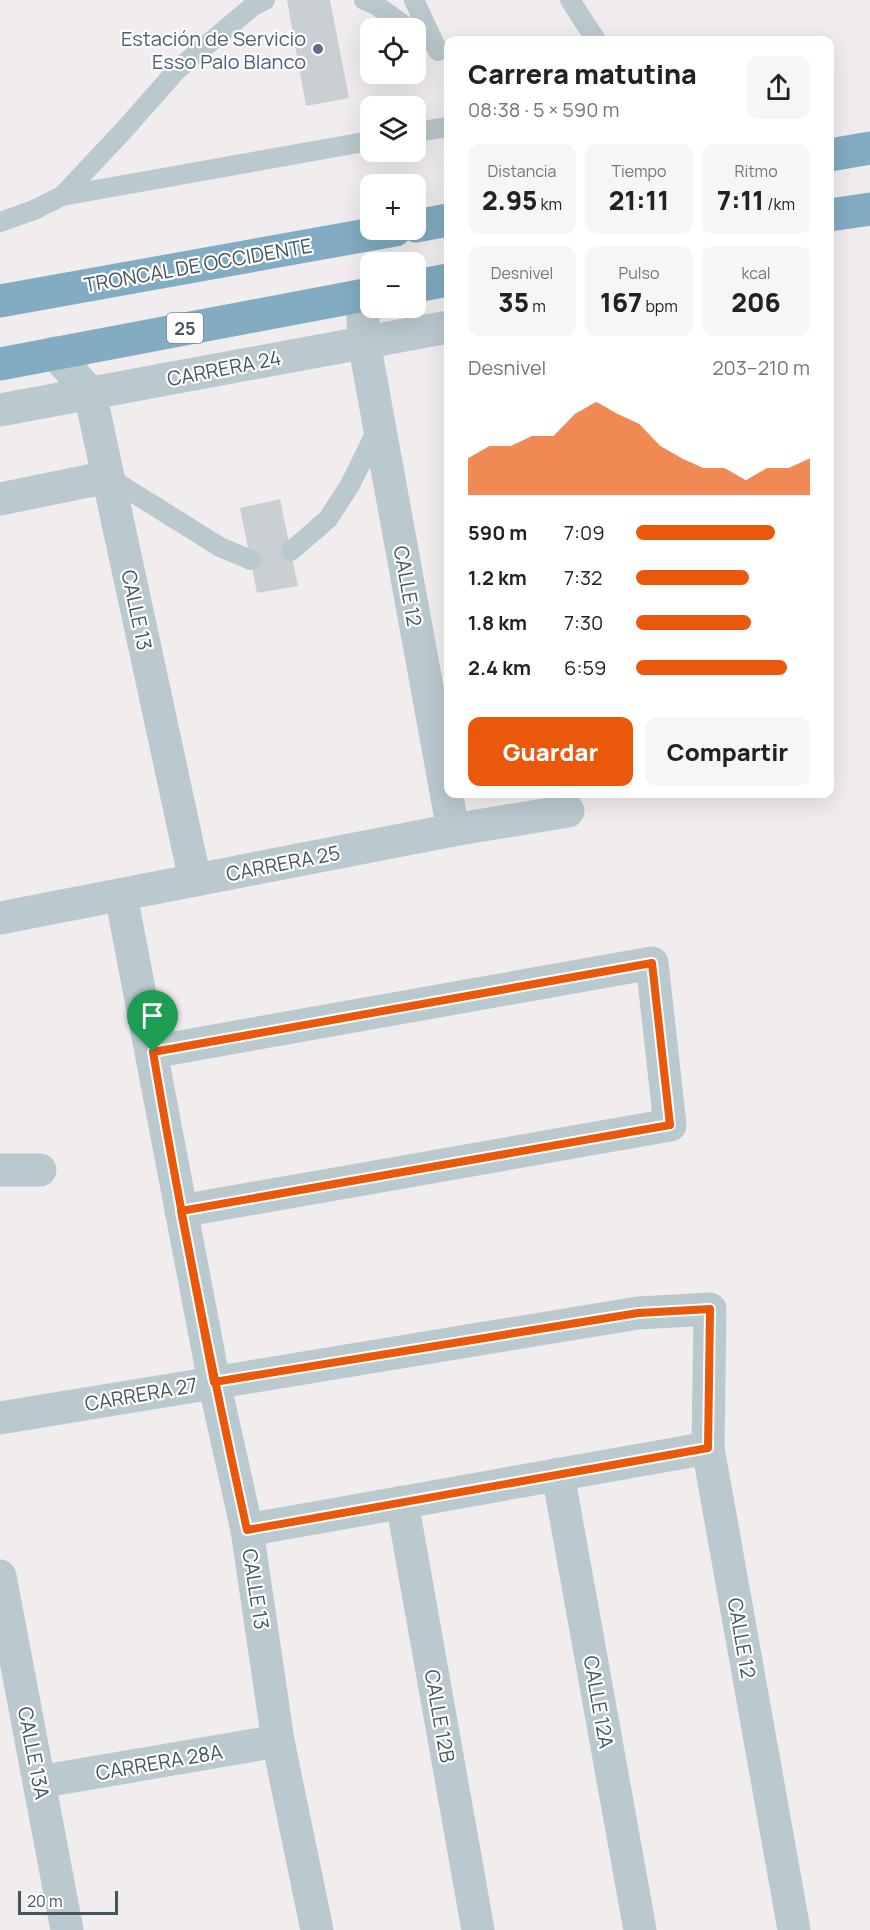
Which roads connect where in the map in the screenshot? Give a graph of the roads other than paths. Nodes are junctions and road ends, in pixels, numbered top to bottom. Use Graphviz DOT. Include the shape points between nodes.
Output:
graph roads {
  1 [pos="265,0"];
  2 [pos="364,0"];
  3 [pos="414,0"];
  4 [pos="570,0"];
  5 [pos="395,18"];
  6 [pos="593,36"];
  7 [pos="426,41"];
  8 [pos="443,54"];
  9 [pos="444,128"];
  10 [pos="426,130"];
  11 [pos="360,143"];
  12 [pos="870,148"];
  13 [pos="834,153"];
  14 [pos="62,196"];
  15 [pos="870,209"];
  16 [pos="834,214"];
  17 [pos="444,221"];
  18 [pos="0,222"];
  19 [pos="426,224"];
  20 [pos="360,236"];
  21 [pos="444,281"];
  22 [pos="426,284"];
  23 [pos="360,296"];
  24 [pos="0,301"];
  25 [pos="365,318"];
  26 [pos="444,328"];
  27 [pos="364,342"];
  28 [pos="55,353"];
  29 [pos="0,364"];
  30 [pos="90,393"];
  31 [pos="0,410"];
  32 [pos="379,426"];
  33 [pos="108,477"];
  34 [pos="0,499"];
  35 [pos="291,551"];
  36 [pos="250,560"];
  37 [pos="444,781"];
  38 [pos="447,798"];
  39 [pos="568,811"];
  40 [pos="453,830"];
  41 [pos="195,880"];
  42 [pos="121,895"];
  43 [pos="0,918"];
  44 [pos="153,1052"];
  45 [pos="0,1170"];
  46 [pos="40,1170"];
  47 [pos="181,1211"];
  48 [pos="710,1345"];
  49 [pos="214,1382"];
  50 [pos="0,1418"];
  51 [pos="708,1448"];
  52 [pos="558,1474"];
  53 [pos="402,1502"];
  54 [pos="247,1530"];
  55 [pos="0,1576"];
  56 [pos="278,1741"];
  57 [pos="39,1782"];
  58 [pos="67,1930"];
  59 [pos="317,1930"];
  60 [pos="478,1930"];
  61 [pos="640,1930"];
  62 [pos="794,1930"];
  1 -- 14 [label="lane" via="177,70"];
  2 -- 5 [label="lane"];
  3 -- 8 [label="lane"];
  4 -- 6 [label="lane"];
  7 -- 8 [label="lane"];
  9 -- 10 [label="lane"];
  11 -- 14 [label="lane"];
  12 -- 13 [label="highway"];
  14 -- 18 [label="lane"];
  15 -- 16 [label="highway"];
  17 -- 19 [label="highway"];
  20 -- 24 [label="highway, TRONCAL DE OCCIDENTE"];
  21 -- 22 [label="highway"];
  23 -- 28 [label="highway, 25"];
  25 -- 27 [label="street, CALLE 12"];
  26 -- 27 [label="street, CARRERA 24"];
  27 -- 30 [label="street, CARRERA 24"];
  27 -- 32 [label="street, CALLE 12"];
  28 -- 29 [label="highway, 25"];
  28 -- 30 [label="street, CALLE 13"];
  30 -- 31 [label="street, CARRERA 24"];
  30 -- 33 [label="street, CALLE 13"];
  32 -- 35 [label="lane" via="328,519"];
  32 -- 37 [label="street, CALLE 12"];
  33 -- 34 [label="street"];
  33 -- 36 [label="lane" via="220,547"];
  33 -- 41 [label="street, CALLE 13"];
  38 -- 40 [label="street, CALLE 12"];
  39 -- 40 [label="street, CARRERA 25"];
  40 -- 41 [label="street, CARRERA 25"];
  41 -- 42 [label="street, CARRERA 25"];
  42 -- 43 [label="street, CARRERA 25"];
  42 -- 44 [label="street, CALLE 13"];
  44 -- 47 [label="street, CALLE 13"];
  44 -- 47 [label="street" via="652,963 670,1125"];
  45 -- 46 [label="street"];
  47 -- 49 [label="street, CALLE 13"];
  48 -- 49 [label="street, CARRERA 27" via="710,1309 638,1313"];
  48 -- 51 [label="street, CALLE 12"];
  49 -- 50 [label="street, CARRERA 27"];
  49 -- 54 [label="street, CALLE 13"];
  51 -- 52 [label="street"];
  51 -- 62 [label="street, CALLE 12"];
  52 -- 53 [label="street"];
  52 -- 61 [label="street, CALLE 12A"];
  53 -- 54 [label="street"];
  53 -- 60 [label="street, CALLE 12B"];
  54 -- 56 [label="street, CALLE 13"];
  55 -- 57 [label="street, CALLE 13A"];
  56 -- 57 [label="street, CARRERA 28A"];
  56 -- 59 [label="street, CALLE 13"];
  57 -- 58 [label="street, CALLE 13A"];
}
